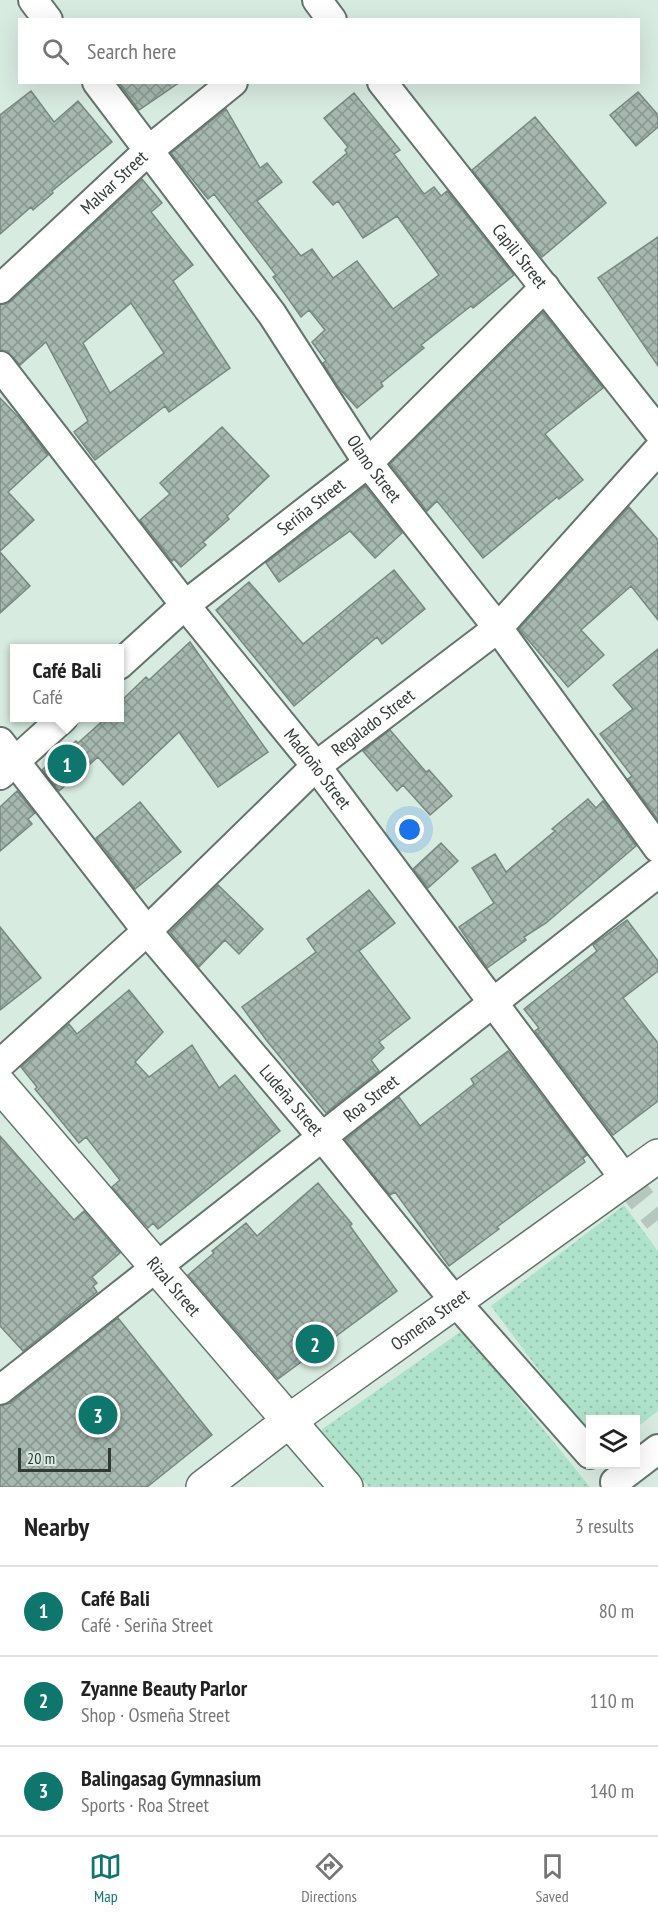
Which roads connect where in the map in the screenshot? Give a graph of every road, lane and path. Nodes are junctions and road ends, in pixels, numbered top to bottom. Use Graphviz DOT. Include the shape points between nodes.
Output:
graph roads {
  1 [pos="33,0"];
  2 [pos="46,18"];
  3 [pos="99,84"];
  4 [pos="231,84"];
  5 [pos="384,84"];
  6 [pos="149,150"];
  7 [pos="545,286"];
  8 [pos="0,289"];
  9 [pos="0,366"];
  10 [pos="658,431"];
  11 [pos="658,450"];
  12 [pos="368,463"];
  13 [pos="185,605"];
  14 [pos="498,628"];
  15 [pos="124,661"];
  16 [pos="56,722"];
  17 [pos="5,760"];
  18 [pos="316,766"];
  19 [pos="658,849"];
  20 [pos="658,873"];
  21 [pos="147,931"];
  22 [pos="494,1004"];
  23 [pos="0,1064"];
  24 [pos="0,1085"];
  25 [pos="323,1138"];
  26 [pos="658,1156"];
  27 [pos="625,1179"];
  28 [pos="156,1267"];
  29 [pos="454,1300"];
  30 [pos="2,1383"];
  31 [pos="289,1420"];
  32 [pos="586,1448"];
  33 [pos="658,1449"];
  34 [pos="612,1478"];
  35 [pos="203,1487"];
  36 [pos="345,1487"];
  1 -- 2 [label="street"];
  3 -- 6 [label="street, Olano Street"];
  4 -- 6 [label="street, Malvar Street"];
  5 -- 7 [label="street, Capili Street"];
  6 -- 8 [label="street, Malvar Street"];
  6 -- 12 [label="street, Olano Street" via="272,314"];
  7 -- 10 [label="street, Capili Street"];
  7 -- 12 [label="street, Seriña Street"];
  9 -- 13 [label="street, Madroño Street"];
  11 -- 14 [label="street, Regalado Street"];
  12 -- 13 [label="street, Seriña Street"];
  12 -- 14 [label="street, Olano Street"];
  13 -- 15 [label="street, Seriña Street"];
  13 -- 18 [label="street, Madroño Street"];
  14 -- 18 [label="street, Regalado Street"];
  14 -- 19 [label="street, Olano Street"];
  16 -- 17 [label="street"];
  17 -- 21 [label="street, Ludeña Street"];
  18 -- 21 [label="street, Regalado Street"];
  18 -- 22 [label="street, Madroño Street"];
  20 -- 22 [label="street, Roa Street"];
  21 -- 23 [label="street, Regalado Street"];
  21 -- 25 [label="street, Ludeña Street"];
  22 -- 25 [label="street, Roa Street"];
  22 -- 27 [label="street, Madroño Street"];
  24 -- 28 [label="main road, Rizal Street"];
  25 -- 28 [label="street, Roa Street"];
  25 -- 29 [label="street, Ludeña Street"];
  26 -- 27 [label="main road, Osmeña Street"];
  27 -- 29 [label="main road, Osmeña Street"];
  28 -- 30 [label="street, Roa Street"];
  28 -- 31 [label="main road, Rizal Street"];
  29 -- 31 [label="main road, Osmeña Street"];
  29 -- 32 [label="street, Ludeña Street"];
  31 -- 35 [label="main road, Osmeña Street"];
  31 -- 36 [label="main road, Rizal Street"];
  33 -- 34 [label="street"];
}
